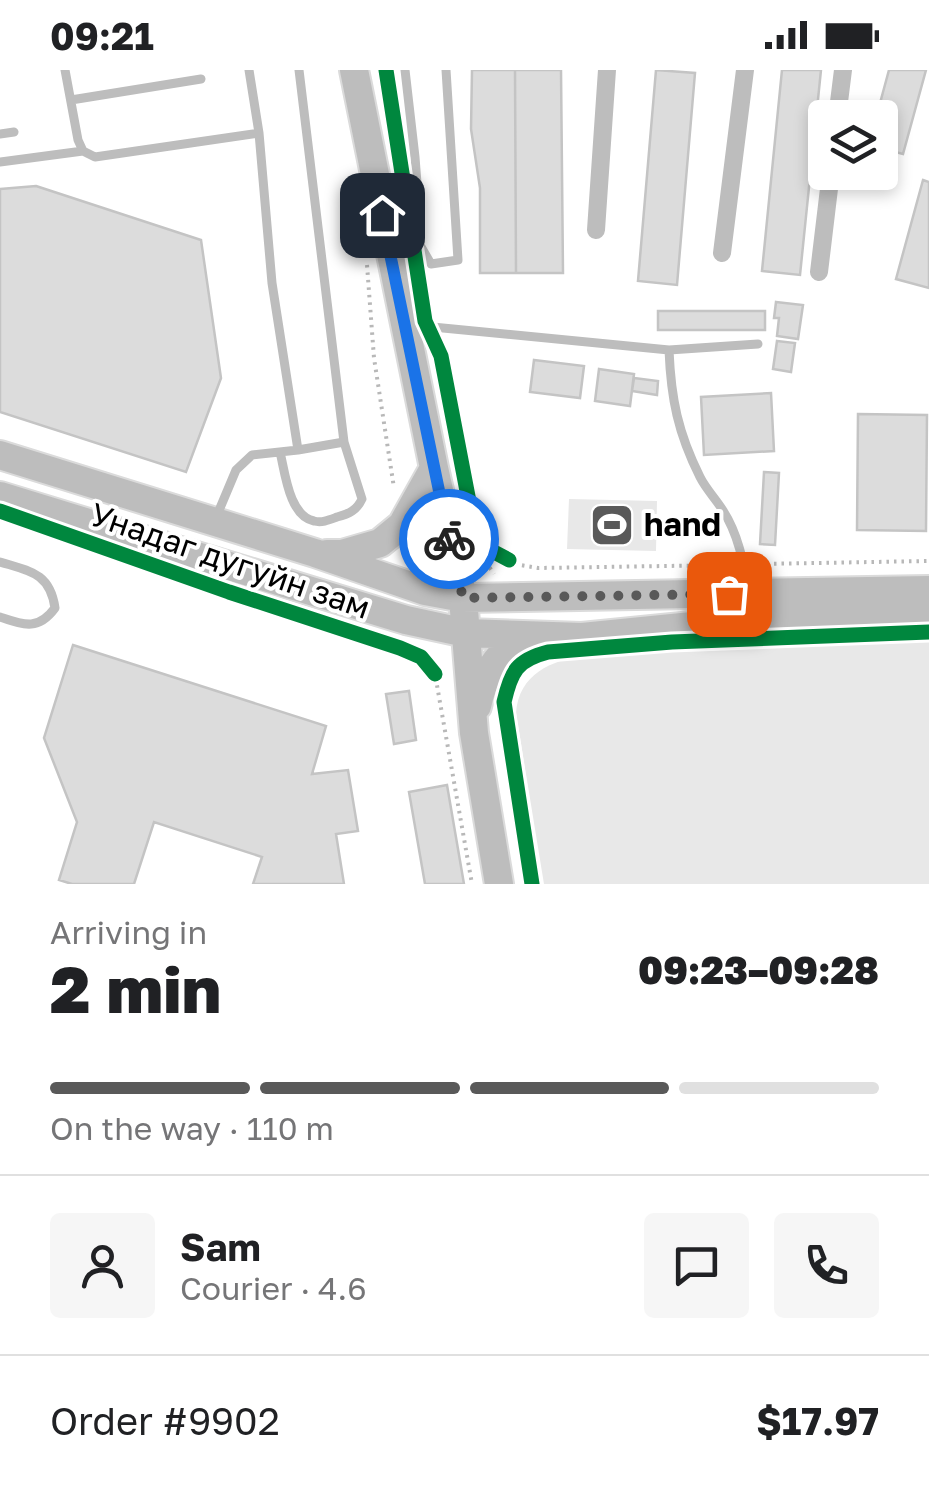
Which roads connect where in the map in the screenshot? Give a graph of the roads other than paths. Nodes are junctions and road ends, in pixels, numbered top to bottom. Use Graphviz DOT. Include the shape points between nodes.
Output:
graph roads {
  1 [pos="65,70"];
  2 [pos="249,70"];
  3 [pos="299,70"];
  4 [pos="354,70"];
  5 [pos="404,70"];
  6 [pos="446,70"];
  7 [pos="607,70"];
  8 [pos="745,70"];
  9 [pos="843,70"];
  10 [pos="200,80"];
  11 [pos="70,100"];
  12 [pos="839,100"];
  13 [pos="14,132"];
  14 [pos="258,132"];
  15 [pos="0,134"];
  16 [pos="82,151"];
  17 [pos="0,162"];
  18 [pos="829,190"];
  19 [pos="596,230"];
  20 [pos="722,254"];
  21 [pos="819,272"];
  22 [pos="404,324"];
  23 [pos="758,344"];
  24 [pos="669,350"];
  25 [pos="344,442"];
  26 [pos="298,450"];
  27 [pos="280,452"];
  28 [pos="0,456"];
  29 [pos="434,468"];
  30 [pos="0,496"];
  31 [pos="214,522"];
  32 [pos="315,553"];
  33 [pos="0,562"];
  34 [pos="929,590"];
  35 [pos="748,594"];
  36 [pos="463,598"];
  37 [pos="929,616"];
  38 [pos="0,617"];
  39 [pos="466,634"];
  40 [pos="582,637"];
  41 [pos="474,733"];
  42 [pos="499,884"];
  1 -- 11 [label="lane"];
  2 -- 14 [label="lane"];
  3 -- 25 [label="lane"];
  4 -- 22 [label="main road"];
  5 -- 6 [label="lane" via="420,246 431,264 458,260"];
  7 -- 19 [label="street"];
  8 -- 20 [label="street"];
  9 -- 12 [label="street"];
  10 -- 11 [label="lane"];
  11 -- 16 [label="lane"];
  13 -- 15 [label="lane"];
  14 -- 16 [label="lane" via="95,157"];
  14 -- 26 [label="lane" via="272,284"];
  16 -- 17 [label="lane"];
  18 -- 21 [label="street"];
  22 -- 24 [label="lane"];
  22 -- 29 [label="main road"];
  23 -- 24 [label="lane"];
  24 -- 35 [label="lane" via="675,416 702,482 737,540"];
  25 -- 26 [label="lane"];
  25 -- 27 [label="lane" via="362,499 348,514 318,523 294,505"];
  26 -- 27 [label="lane"];
  27 -- 31 [label="lane" via="252,455 236,470"];
  28 -- 31 [label="main road"];
  29 -- 32 [label="main road" via="402,524 380,543 342,554"];
  29 -- 36 [label="main road"];
  30 -- 39 [label="main road"];
  31 -- 32 [label="main road"];
  32 -- 36 [label="main road"];
  33 -- 38 [label="lane" via="45,580 55,608 36,624"];
  34 -- 35 [label="main road"];
  35 -- 36 [label="main road"];
  36 -- 39 [label="main road"];
  37 -- 40 [label="main road" via="742,621"];
  39 -- 40 [label="main road"];
  39 -- 41 [label="main road"];
  40 -- 41 [label="main road" via="520,643 499,658 482,686"];
  41 -- 42 [label="main road"];
}
